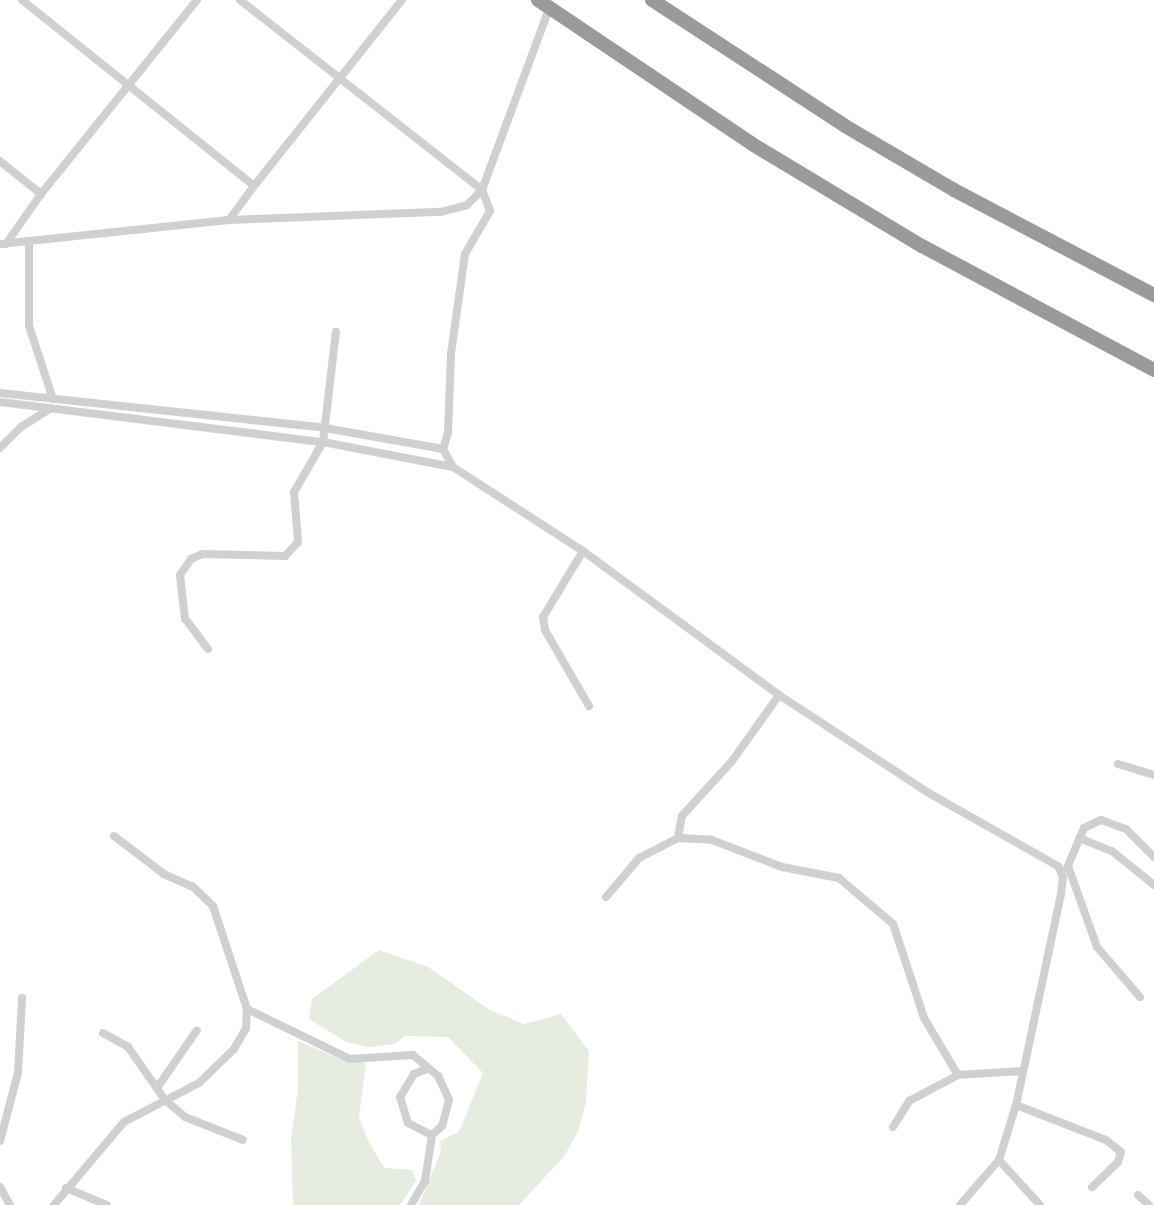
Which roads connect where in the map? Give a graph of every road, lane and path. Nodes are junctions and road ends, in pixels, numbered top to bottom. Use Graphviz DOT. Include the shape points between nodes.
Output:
graph roads {
  1 [pos="22,0"];
  2 [pos="197,0"];
  3 [pos="240,0"];
  4 [pos="402,0"];
  5 [pos="652,0"];
  6 [pos="544,5"];
  7 [pos="340,78"];
  8 [pos="127,85"];
  9 [pos="0,161"];
  10 [pos="254,186"];
  11 [pos="482,190"];
  12 [pos="41,194"];
  13 [pos="229,220"];
  14 [pos="29,241"];
  15 [pos="3,244"];
  16 [pos="1154,295"];
  17 [pos="337,332"];
  18 [pos="1154,370"];
  19 [pos="0,393"];
  20 [pos="53,399"];
  21 [pos="0,402"];
  22 [pos="50,409"];
  23 [pos="325,428"];
  24 [pos="323,442"];
  25 [pos="0,448"];
  26 [pos="443,449"];
  27 [pos="453,467"];
  28 [pos="583,551"];
  29 [pos="208,649"];
  30 [pos="779,695"];
  31 [pos="589,706"];
  32 [pos="1118,764"];
  33 [pos="1154,775"];
  34 [pos="114,836"];
  35 [pos="678,838"];
  36 [pos="1079,838"];
  37 [pos="1140,840"];
  38 [pos="1154,841"];
  39 [pos="1154,857"];
  40 [pos="1068,866"];
  41 [pos="1063,877"];
  42 [pos="1154,885"];
  43 [pos="606,897"];
  44 [pos="1140,997"];
  45 [pos="22,998"];
  46 [pos="247,1009"];
  47 [pos="197,1030"];
  48 [pos="103,1032"];
  49 [pos="427,1069"];
  50 [pos="1022,1071"];
  51 [pos="958,1075"];
  52 [pos="157,1088"];
  53 [pos="165,1100"];
  54 [pos="1016,1105"];
  55 [pos="893,1127"];
  56 [pos="432,1135"];
  57 [pos="243,1140"];
  58 [pos="0,1141"];
  59 [pos="999,1160"];
  60 [pos="0,1187"];
  61 [pos="1093,1187"];
  62 [pos="66,1188"];
  63 [pos="1138,1195"];
  64 [pos="10,1205"];
  65 [pos="54,1205"];
  66 [pos="107,1205"];
  67 [pos="411,1205"];
  68 [pos="960,1205"];
  69 [pos="1040,1205"];
  70 [pos="1149,1205"];
  1 -- 8 [label="street"];
  2 -- 8 [label="street"];
  3 -- 7 [label="street"];
  4 -- 7 [label="street"];
  5 -- 16 [label="highway" via="845,126 954,190"];
  6 -- 11 [label="street"];
  6 -- 18 [label="highway" via="752,144 922,246"];
  7 -- 10 [label="street"];
  7 -- 11 [label="street"];
  8 -- 10 [label="street"];
  8 -- 12 [label="street"];
  9 -- 12 [label="street"];
  10 -- 13 [label="street"];
  11 -- 13 [label="street" via="467,205 441,212"];
  11 -- 26 [label="street" via="490,211 465,254"];
  12 -- 15 [label="street"];
  13 -- 14 [label="street"];
  14 -- 15 [label="street"];
  14 -- 20 [label="street" via="29,326"];
  17 -- 23 [label="street"];
  19 -- 20 [label="street"];
  20 -- 23 [label="street"];
  21 -- 22 [label="street"];
  22 -- 24 [label="street"];
  22 -- 25 [label="street" via="21,427"];
  23 -- 24 [label="street"];
  23 -- 26 [label="street"];
  24 -- 27 [label="street"];
  24 -- 29 [label="street" via="296,483 299,533 292,551 274,557 216,552 191,559 184,566 179,588 185,619"];
  26 -- 27 [label="street"];
  27 -- 28 [label="street"];
  28 -- 30 [label="street"];
  28 -- 31 [label="street" via="542,617"];
  30 -- 35 [label="street" via="732,761 682,816"];
  30 -- 41 [label="street" via="927,792 1049,859"];
  32 -- 33 [label="street"];
  34 -- 46 [label="street" via="164,874 193,887 213,906"];
  35 -- 43 [label="street" via="639,858"];
  35 -- 51 [label="street" via="712,840 782,867 826,873 881,911 899,939 924,1017"];
  36 -- 37 [label="street" via="1084,828 1101,820 1115,822"];
  36 -- 40 [label="street"];
  36 -- 42 [label="street" via="1112,851"];
  37 -- 38 [label="street"];
  37 -- 39 [label="street"];
  40 -- 41 [label="street"];
  40 -- 44 [label="street" via="1097,947"];
  41 -- 50 [label="street"];
  45 -- 58 [label="street" via="18,1073"];
  46 -- 49 [label="street" via="350,1059 413,1055"];
  46 -- 53 [label="street" via="246,1028 234,1049 199,1083"];
  47 -- 52 [label="street"];
  48 -- 52 [label="street" via="128,1048"];
  49 -- 56 [label="street" via="438,1076 449,1100 448,1114"];
  49 -- 56 [label="street" via="414,1074 400,1097 408,1123"];
  50 -- 51 [label="street"];
  50 -- 54 [label="street"];
  51 -- 55 [label="street" via="909,1101"];
  52 -- 53 [label="street"];
  53 -- 57 [label="street" via="192,1121"];
  53 -- 62 [label="street" via="124,1122"];
  54 -- 59 [label="street"];
  54 -- 61 [label="street" via="1106,1140 1121,1152 1118,1162"];
  56 -- 67 [label="street" via="425,1181"];
  59 -- 68 [label="street"];
  59 -- 69 [label="street"];
  60 -- 64 [label="street"];
  62 -- 65 [label="street"];
  62 -- 66 [label="street"];
  63 -- 70 [label="street"];
}
